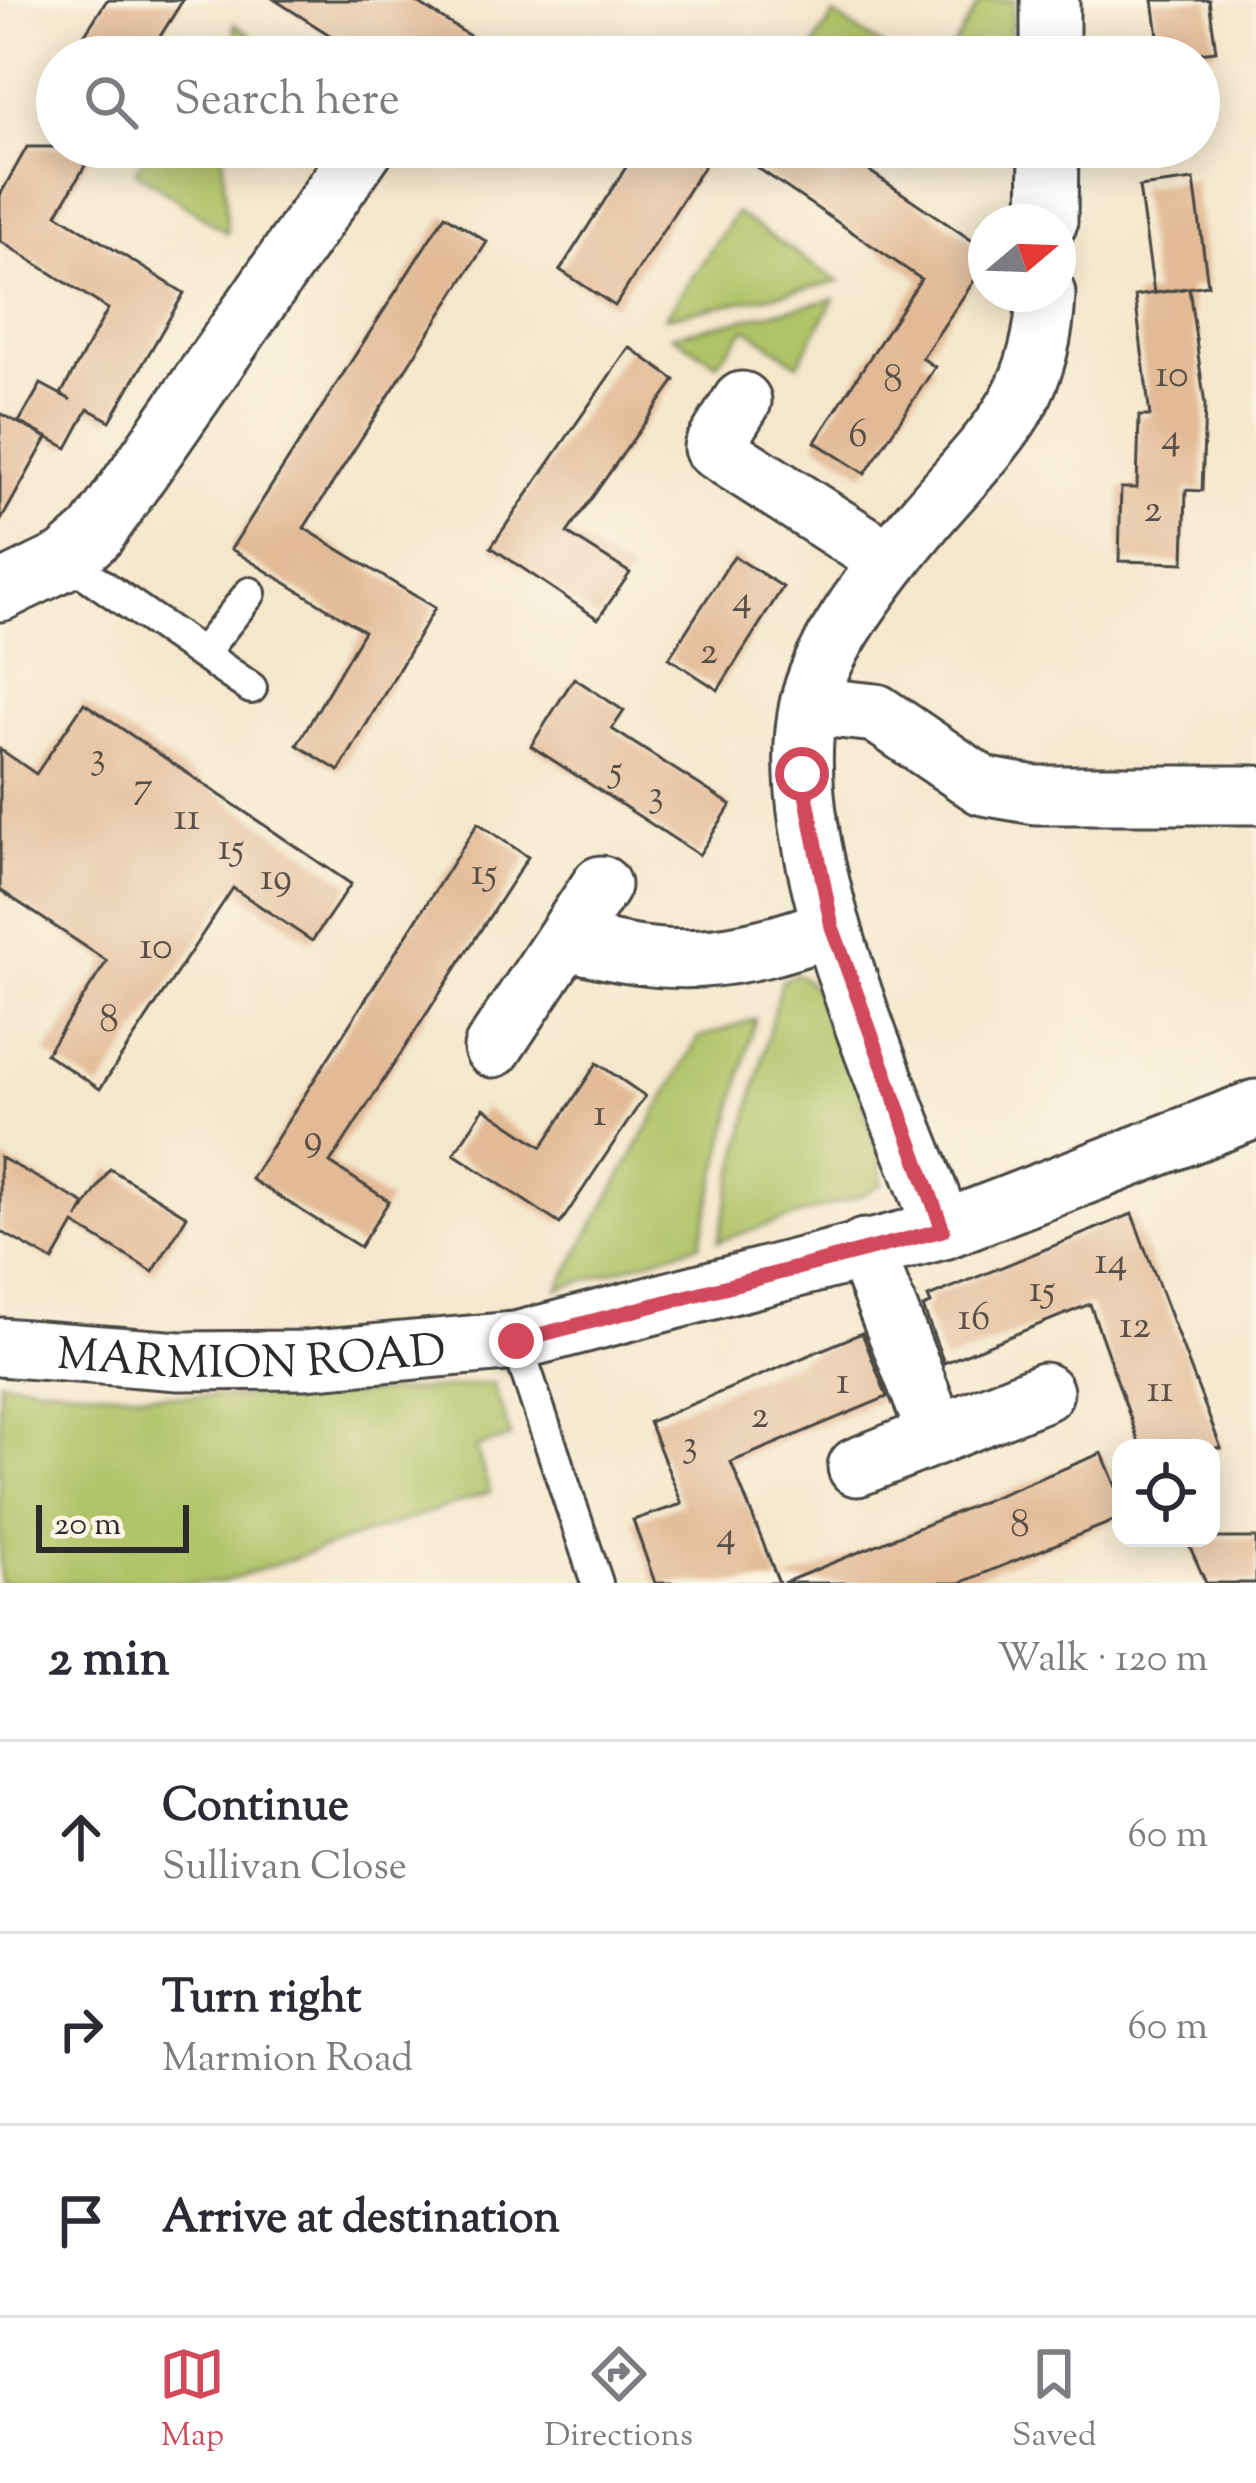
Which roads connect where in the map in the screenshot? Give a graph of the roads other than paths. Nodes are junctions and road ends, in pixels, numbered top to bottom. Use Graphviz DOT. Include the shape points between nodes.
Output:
graph roads {
  1 [pos="1050,0"];
  2 [pos="1050,36"];
  3 [pos="350,168"];
  4 [pos="1049,168"];
  5 [pos="1048,204"];
  6 [pos="1046,312"];
  7 [pos="742,401"];
  8 [pos="66,560"];
  9 [pos="890,560"];
  10 [pos="0,592"];
  11 [pos="250,592"];
  12 [pos="202,654"];
  13 [pos="251,688"];
  14 [pos="809,706"];
  15 [pos="1256,795"];
  16 [pos="601,885"];
  17 [pos="832,927"];
  18 [pos="566,940"];
  19 [pos="494,1048"];
  20 [pos="1256,1109"];
  21 [pos="943,1230"];
  22 [pos="864,1248"];
  23 [pos="516,1341"];
  24 [pos="0,1347"];
  25 [pos="1044,1393"];
  26 [pos="937,1435"];
  27 [pos="857,1467"];
  28 [pos="597,1583"];
  1 -- 2 [label="street"];
  3 -- 8 [label="street" via="96,534"];
  4 -- 5 [label="street"];
  6 -- 9 [label="street" via="1050,398"];
  7 -- 9 [label="street" via="713,448"];
  8 -- 10 [label="street"];
  8 -- 12 [label="lane"];
  9 -- 14 [label="street" via="817,676"];
  11 -- 12 [label="lane"];
  12 -- 13 [label="lane"];
  14 -- 15 [label="street" via="876,713 982,787 1035,795"];
  14 -- 17 [label="street" via="802,774"];
  16 -- 18 [label="street"];
  17 -- 18 [label="street" via="706,962 623,956"];
  17 -- 21 [label="street"];
  18 -- 19 [label="street"];
  20 -- 21 [label="street, MARMION ROAD"];
  21 -- 22 [label="street, MARMION ROAD"];
  22 -- 23 [label="street, MARMION ROAD"];
  22 -- 26 [label="street"];
  23 -- 24 [label="street, MARMION ROAD" via="282,1360"];
  23 -- 28 [label="lane"];
  25 -- 26 [label="street"];
  26 -- 27 [label="street"];
}
